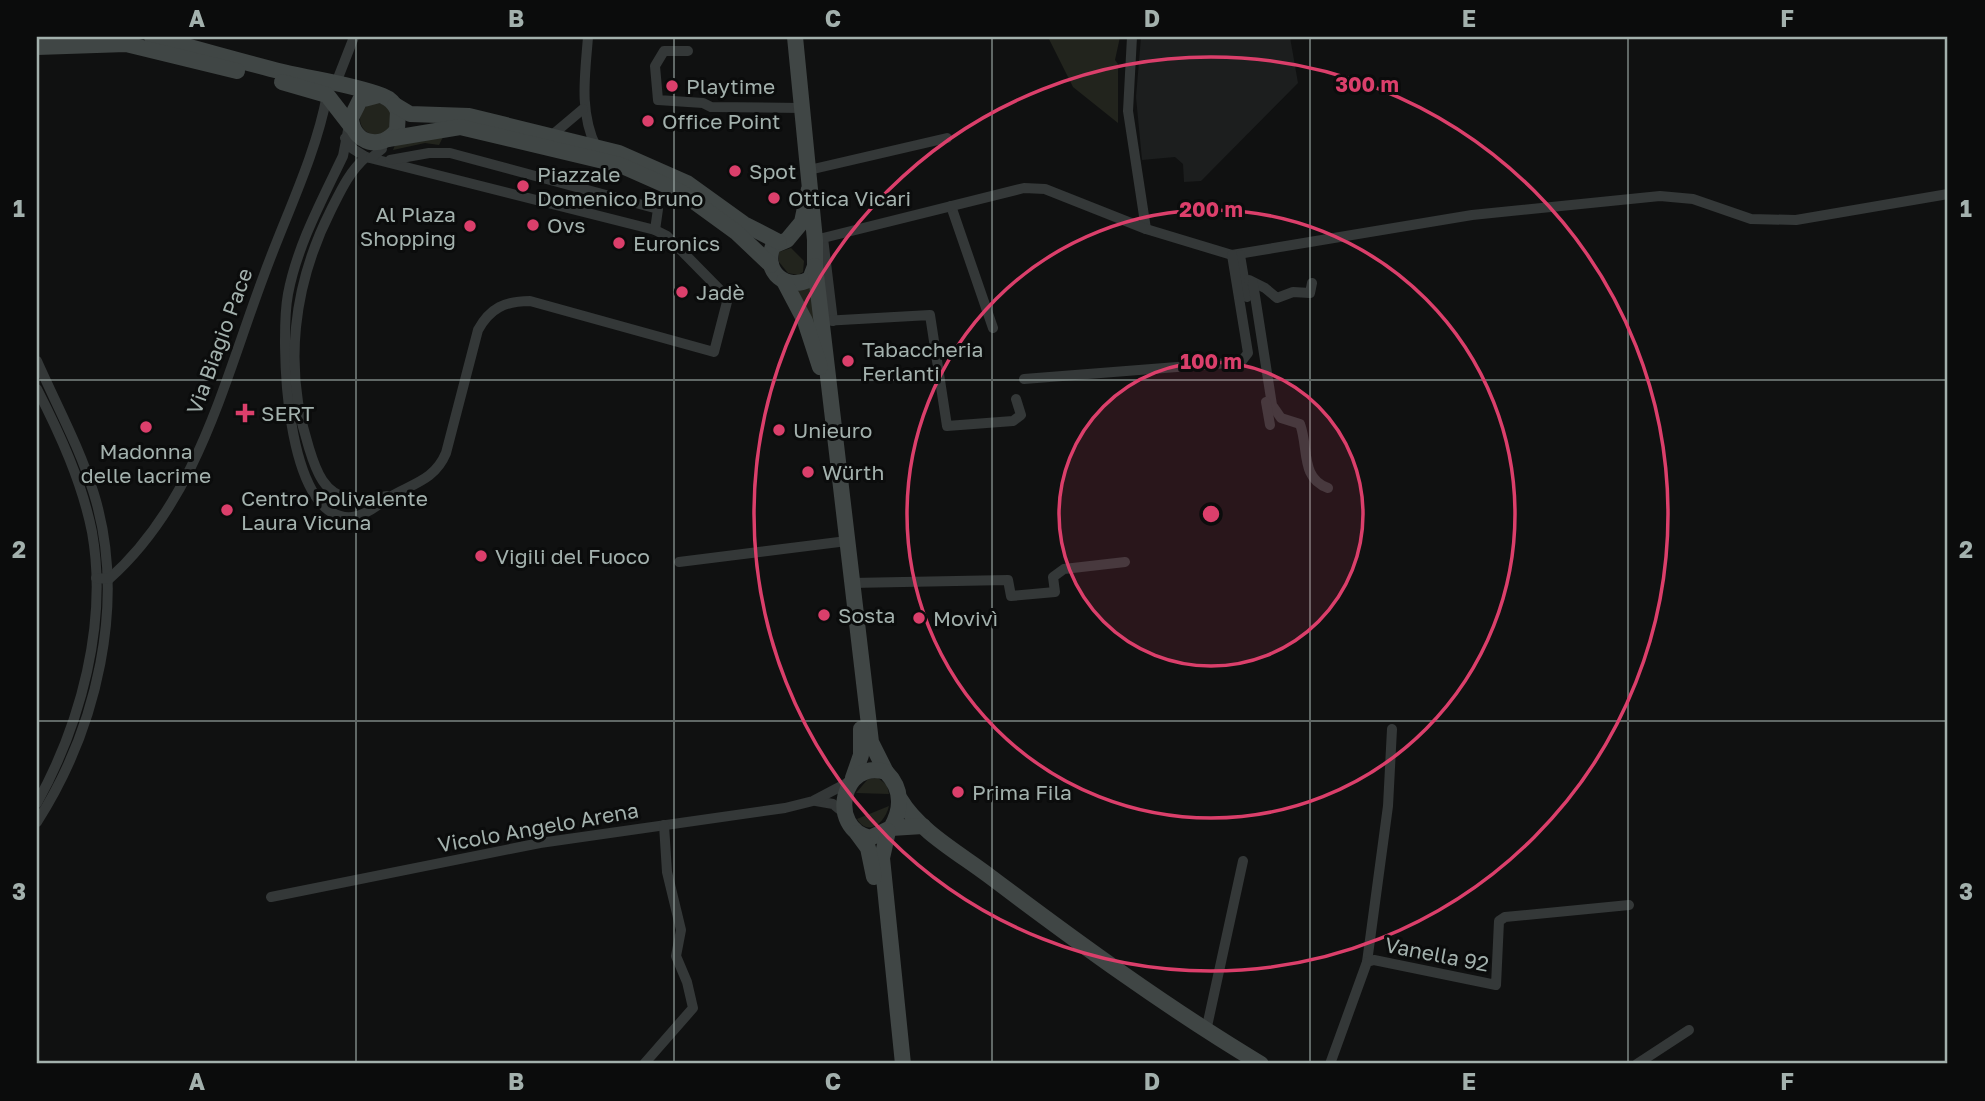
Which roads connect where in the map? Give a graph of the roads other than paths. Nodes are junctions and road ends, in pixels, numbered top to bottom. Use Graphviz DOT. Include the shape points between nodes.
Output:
graph roads {
  1 [pos="152,37"];
  2 [pos="354,37"];
  3 [pos="588,37"];
  4 [pos="795,37"];
  5 [pos="1132,37"];
  6 [pos="42,46"];
  7 [pos="688,51"];
  8 [pos="331,89"];
  9 [pos="379,95"];
  10 [pos="395,105"];
  11 [pos="802,108"];
  12 [pos="583,109"];
  13 [pos="350,127"];
  14 [pos="551,136"];
  15 [pos="947,138"];
  16 [pos="384,144"];
  17 [pos="596,148"];
  18 [pos="368,158"];
  19 [pos="387,161"];
  20 [pos="809,170"];
  21 [pos="581,188"];
  22 [pos="809,189"];
  23 [pos="1948,194"];
  24 [pos="951,206"];
  25 [pos="575,210"];
  26 [pos="1146,229"];
  27 [pos="655,230"];
  28 [pos="819,239"];
  29 [pos="783,241"];
  30 [pos="1236,255"];
  31 [pos="814,262"];
  32 [pos="771,265"];
  33 [pos="1248,280"];
  34 [pos="784,281"];
  35 [pos="1312,284"];
  36 [pos="828,321"];
  37 [pos="993,328"];
  38 [pos="37,361"];
  39 [pos="40,378"];
  40 [pos="1024,379"];
  41 [pos="37,388"];
  42 [pos="37,399"];
  43 [pos="1016,399"];
  44 [pos="48,410"];
  45 [pos="833,421"];
  46 [pos="1270,425"];
  47 [pos="1328,488"];
  48 [pos="393,495"];
  49 [pos="847,541"];
  50 [pos="679,562"];
  51 [pos="1125,562"];
  52 [pos="96,579"];
  53 [pos="109,579"];
  54 [pos="851,583"];
  55 [pos="858,646"];
  56 [pos="1392,729"];
  57 [pos="886,772"];
  58 [pos="852,780"];
  59 [pos="49,791"];
  60 [pos="900,799"];
  61 [pos="813,800"];
  62 [pos="37,803"];
  63 [pos="845,814"];
  64 [pos="37,822"];
  65 [pos="664,825"];
  66 [pos="923,825"];
  67 [pos="889,829"];
  68 [pos="857,833"];
  69 [pos="1243,861"];
  70 [pos="271,897"];
  71 [pos="1629,905"];
  72 [pos="891,958"];
  73 [pos="1367,962"];
  74 [pos="1689,1030"];
  75 [pos="1206,1031"];
  76 [pos="643,1064"];
  77 [pos="902,1064"];
  78 [pos="1261,1064"];
  79 [pos="1330,1064"];
  80 [pos="1637,1064"];
  1 -- 8 [label="main road"];
  2 -- 8 [label="street, Via Biagio Pace"];
  3 -- 12 [label="street"];
  4 -- 11 [label="main road"];
  5 -- 26 [label="street" via="1128,111"];
  6 -- 8 [label="main road" via="138,46"];
  7 -- 11 [label="street" via="664,51 655,66 658,100 711,107"];
  8 -- 9 [label="main road"];
  8 -- 13 [label="main road"];
  8 -- 53 [label="street, Via Biagio Pace" via="190,471 166,513 129,562"];
  9 -- 10 [label="main road"];
  9 -- 13 [label="main road" via="360,100"];
  10 -- 14 [label="main road" via="410,114 469,116"];
  10 -- 16 [label="main road" via="399,124"];
  11 -- 20 [label="main road"];
  12 -- 14 [label="street"];
  12 -- 17 [label="street"];
  13 -- 16 [label="main road" via="369,143"];
  13 -- 18 [label="street" via="353,149"];
  13 -- 48 [label="street" via="343,156 305,239 288,291 283,346 288,407 308,480 324,506 353,517"];
  14 -- 17 [label="main road"];
  15 -- 20 [label="street"];
  16 -- 18 [label="street"];
  16 -- 19 [label="street"];
  16 -- 32 [label="main road" via="460,127 620,165 681,192 736,232"];
  17 -- 29 [label="main road" via="619,153 687,183 744,224"];
  18 -- 19 [label="street"];
  18 -- 48 [label="street" via="349,174 310,258 297,309 294,366 304,433 324,485 351,500"];
  19 -- 21 [label="street" via="450,153"];
  19 -- 25 [label="street"];
  20 -- 22 [label="main road"];
  21 -- 25 [label="street"];
  21 -- 27 [label="street" via="658,209"];
  22 -- 28 [label="main road"];
  22 -- 29 [label="main road" via="802,222"];
  23 -- 30 [label="street" via="1796,220 1751,219 1693,198 1660,196 1472,215"];
  24 -- 26 [label="street" via="1024,188 1045,189"];
  24 -- 28 [label="street"];
  24 -- 37 [label="street"];
  25 -- 27 [label="street"];
  26 -- 30 [label="street"];
  27 -- 48 [label="street" via="667,236 728,298 715,352 530,301 500,305 478,330 442,461 423,482"];
  28 -- 31 [label="main road"];
  28 -- 36 [label="street"];
  29 -- 31 [label="main road" via="799,242"];
  29 -- 32 [label="main road" via="771,252"];
  30 -- 33 [label="street"];
  30 -- 40 [label="street" via="1248,353 1241,362"];
  31 -- 34 [label="main road" via="810,279 801,285"];
  31 -- 36 [label="main road"];
  32 -- 34 [label="main road"];
  33 -- 35 [label="street" via="1277,298 1293,292 1310,293"];
  33 -- 46 [label="street"];
  33 -- 47 [label="street" via="1272,405 1281,418 1300,424 1308,470 1316,484"];
  34 -- 45 [label="main road" via="811,335"];
  36 -- 43 [label="street" via="930,315 947,426 1013,421 1021,415"];
  36 -- 45 [label="main road"];
  38 -- 39 [label="street"];
  39 -- 53 [label="street" via="94,495"];
  41 -- 44 [label="street"];
  42 -- 44 [label="street"];
  44 -- 52 [label="street" via="84,498"];
  45 -- 49 [label="main road"];
  49 -- 50 [label="street"];
  49 -- 54 [label="main road"];
  51 -- 54 [label="street" via="1064,569 1054,577 1055,592 1011,596 1008,580"];
  52 -- 53 [label="street"];
  52 -- 59 [label="street" via="95,621 79,702"];
  53 -- 59 [label="street" via="99,666 89,704"];
  54 -- 55 [label="main road"];
  55 -- 57 [label="main road" via="871,742"];
  55 -- 58 [label="main road" via="862,744"];
  56 -- 73 [label="street" via="1388,806"];
  57 -- 58 [label="main road" via="867,770"];
  57 -- 60 [label="main road"];
  58 -- 61 [label="street, Vicolo Angelo Arena"];
  58 -- 63 [label="main road" via="845,795"];
  59 -- 62 [label="street"];
  59 -- 64 [label="street"];
  60 -- 66 [label="main road"];
  60 -- 67 [label="main road"];
  61 -- 63 [label="street" via="827,801"];
  61 -- 65 [label="street, Vicolo Angelo Arena"];
  63 -- 68 [label="main road"];
  65 -- 70 [label="street, Vicolo Angelo Arena" via="540,843"];
  65 -- 76 [label="street" via="667,872 681,930 676,956 693,1008"];
  66 -- 67 [label="main road"];
  66 -- 75 [label="main road" via="1063,932"];
  67 -- 68 [label="main road" via="870,838"];
  67 -- 72 [label="main road" via="882,858"];
  68 -- 72 [label="main road" via="872,859"];
  69 -- 75 [label="street"];
  71 -- 73 [label="street, Vanella 92" via="1505,917 1499,921 1496,985"];
  72 -- 77 [label="main road"];
  73 -- 79 [label="street, Vanella 92"];
  74 -- 80 [label="street"];
  75 -- 78 [label="main road"];
}
